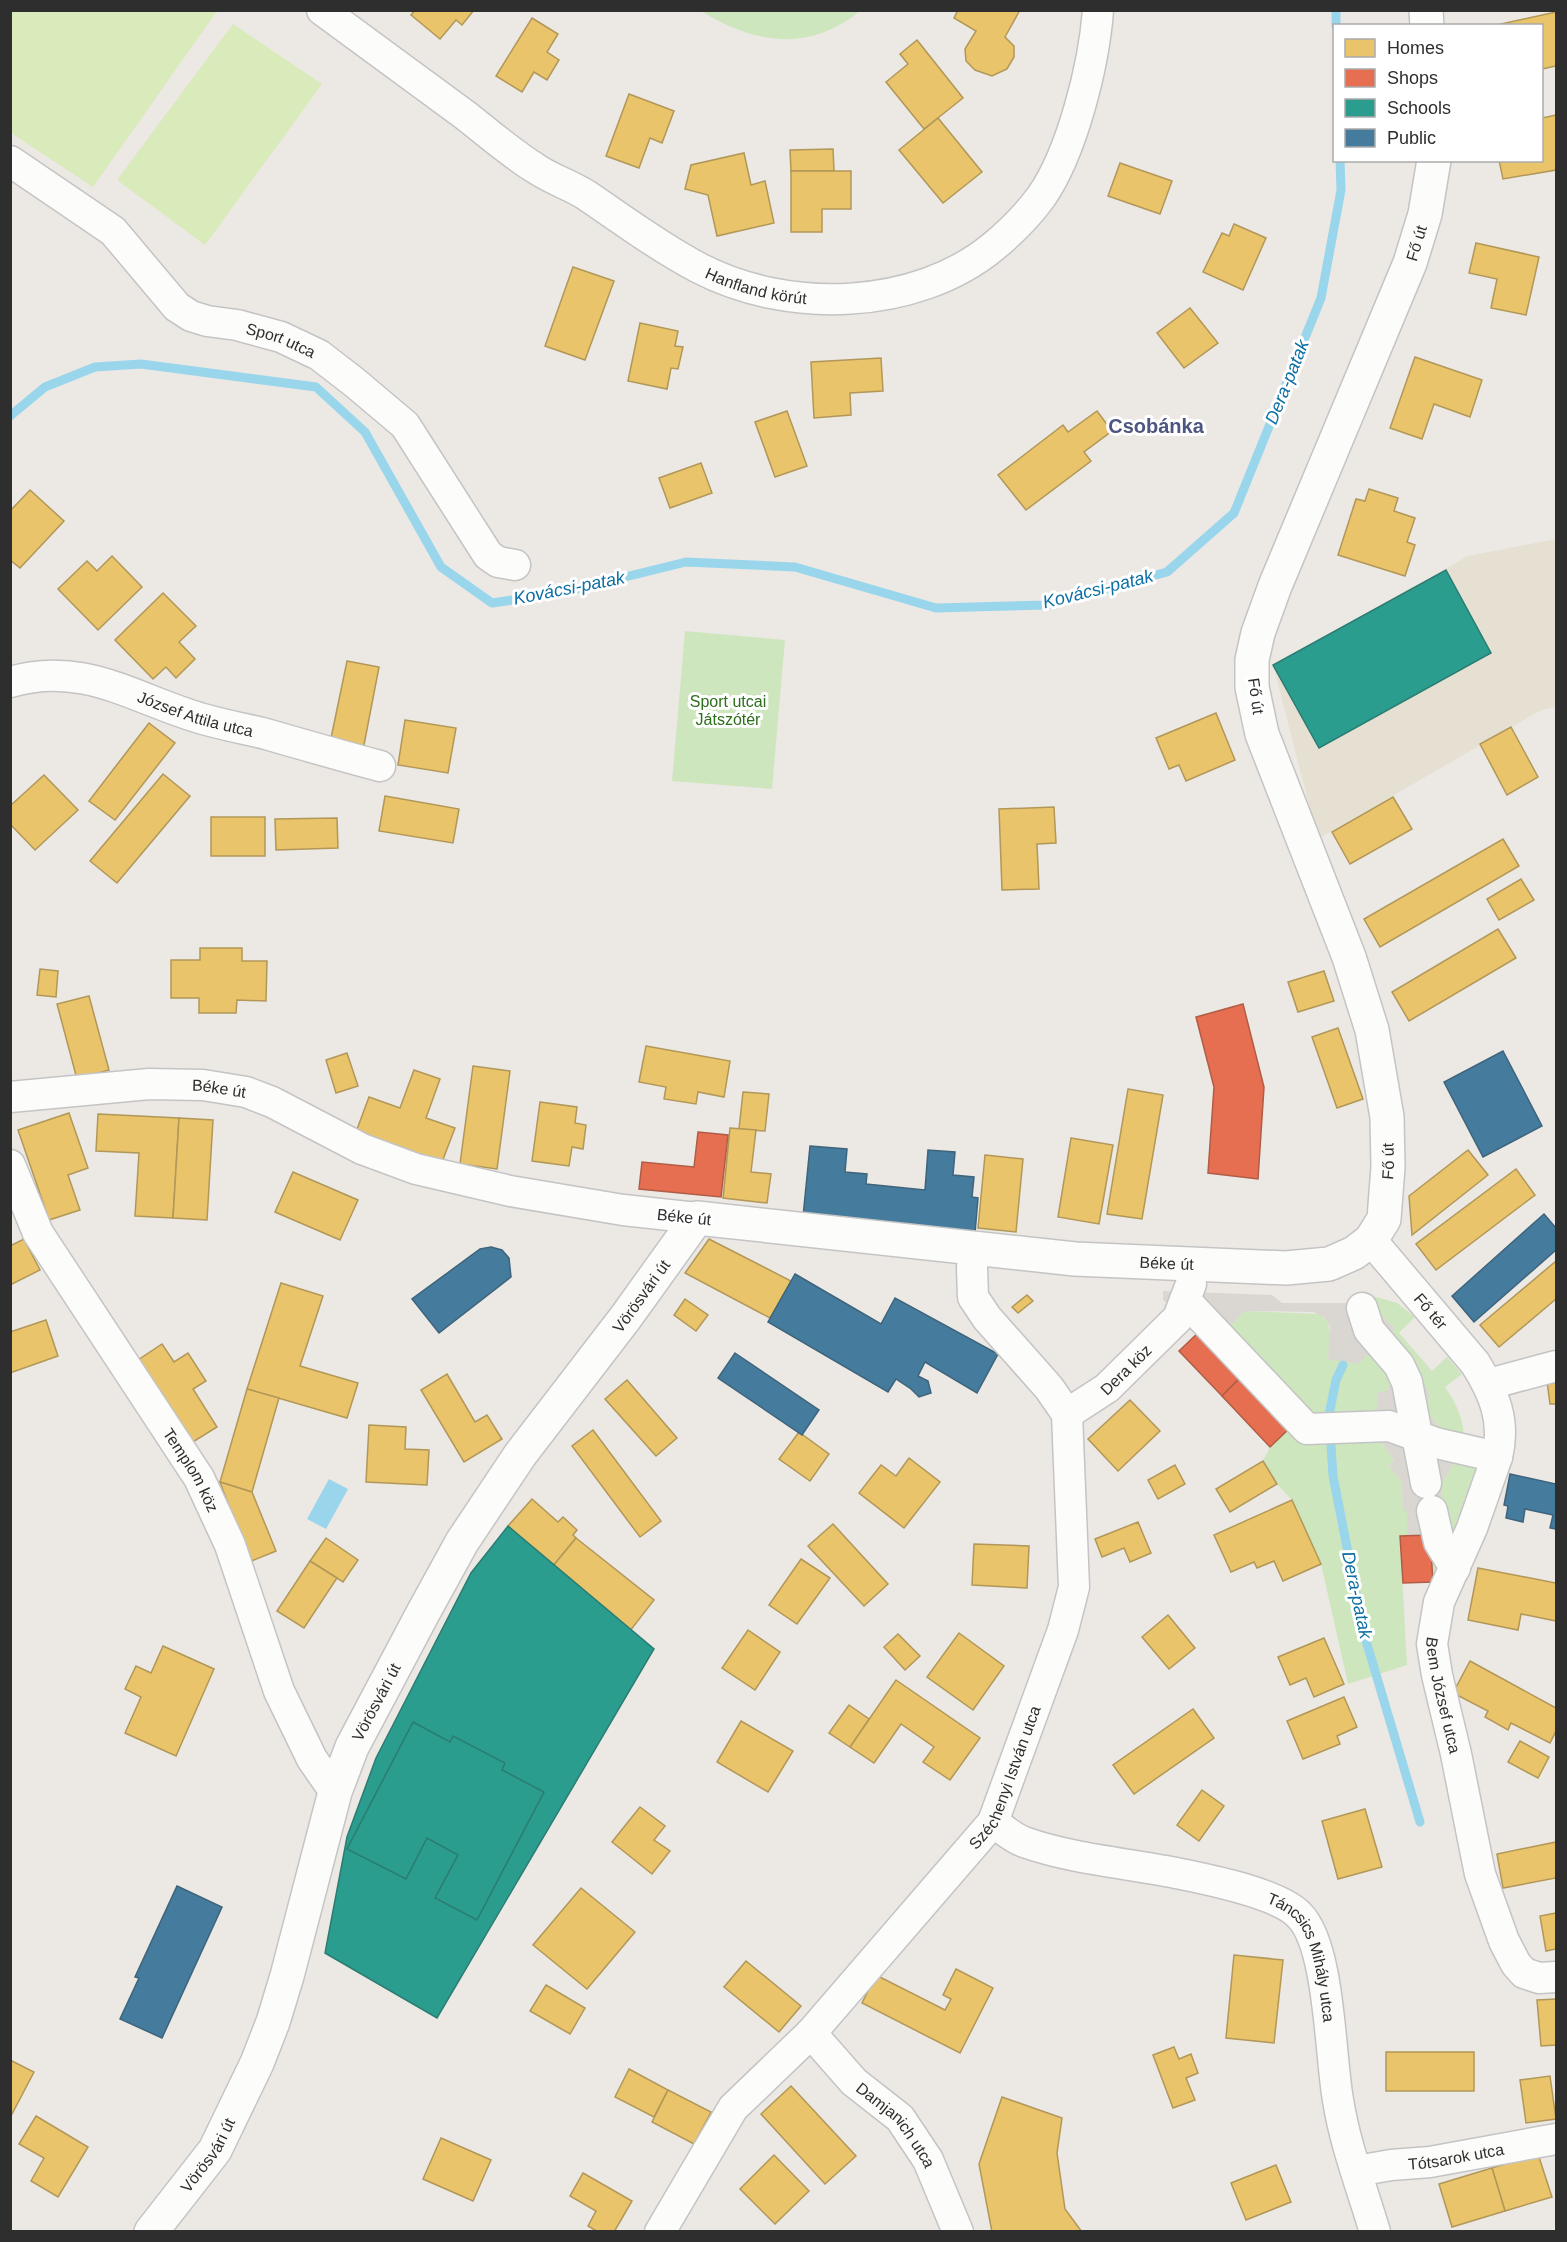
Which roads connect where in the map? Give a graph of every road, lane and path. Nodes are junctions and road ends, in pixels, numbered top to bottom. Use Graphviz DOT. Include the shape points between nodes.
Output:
graph roads {
  1 [pos="322,10"];
  2 [pos="1098,10"];
  3 [pos="10,161"];
  4 [pos="1434,162"];
  5 [pos="515,565"];
  6 [pos="10,682"];
  7 [pos="380,766"];
  8 [pos="10,1097"];
  9 [pos="10,1165"];
  10 [pos="697,1218"];
  11 [pos="1371,1240"];
  12 [pos="974,1249"];
  13 [pos="1199,1264"];
  14 [pos="1362,1308"];
  15 [pos="1181,1309"];
  16 [pos="1557,1366"];
  17 [pos="1489,1384"];
  18 [pos="1067,1414"];
  19 [pos="1417,1437"];
  20 [pos="1497,1457"];
  21 [pos="1455,1568"];
  22 [pos="335,1792"];
  23 [pos="993,1822"];
  24 [pos="1557,1977"];
  25 [pos="811,2033"];
  26 [pos="1557,2139"];
  27 [pos="1357,2171"];
  28 [pos="151,2232"];
  29 [pos="660,2232"];
  30 [pos="958,2232"];
  31 [pos="1375,2232"];
  1 -- 2 [label="street, Hanfland körút" via="536,169 584,194 644,236 701,269 754,290 817,298 874,298 926,284 977,260 1014,230 1042,196 1063,154 1085,86"];
  3 -- 5 [label="street, Sport utca" via="113,231 177,307 191,316 281,337 319,355 354,382 405,425 486,553 498,562"];
  4 -- 11 [label="main road, Fő út" via="1425,214 1410,262 1275,586 1252,660 1252,687 1262,734 1349,957 1372,1030 1387,1117 1388,1167 1384,1219"];
  6 -- 7 [label="street, József Attila utca" via="31,676 74,676 132,692 162,707 205,720"];
  8 -- 10 [label="street, Béke út" via="149,1084 203,1085 246,1092 362,1149 416,1169 510,1191"];
  9 -- 22 [label="street, Templom köz" via="38,1233 199,1478 230,1545 279,1691 312,1759"];
  10 -- 12 [label="main road, Béke út"];
  10 -- 22 [label="main road, Vörösvári út" via="520,1455 462,1542 351,1747"];
  11 -- 13 [label="main road, Béke út" via="1329,1264 1286,1268"];
  11 -- 17 [label="street, Fő tér"];
  12 -- 13 [label="main road, Béke út" via="1075,1259"];
  12 -- 18 [label="street" via="973,1298"];
  13 -- 15 [label="street"];
  14 -- 19 [label="street" via="1370,1330 1403,1371"];
  15 -- 18 [label="street, Dera köz" via="1107,1388"];
  15 -- 19 [label="street" via="1307,1429 1389,1426"];
  16 -- 17 [label="street"];
  17 -- 20 [label="street, Bem József utca" via="1501,1421"];
  18 -- 23 [label="street, Széchenyi István utca" via="1074,1587 1063,1629"];
  19 -- 20 [label="street"];
  19 -- 21 [label="street" via="1439,1542"];
  20 -- 21 [label="street, Bem József utca"];
  21 -- 24 [label="street, Bem József utca" via="1436,1610 1432,1644 1480,1874 1516,1964 1531,1976"];
  22 -- 28 [label="main road, Vörösvári út" via="287,1976 257,2063 214,2150"];
  23 -- 25 [label="street, Széchenyi István utca"];
  23 -- 27 [label="street, Táncsics Mihály utca" via="1022,1842 1071,1855 1212,1880 1290,1907 1301,1916 1316,1943 1331,2031 1337,2099"];
  25 -- 29 [label="street, Széchenyi István utca" via="733,2108"];
  25 -- 30 [label="street, Damjanich utca" via="855,2082 900,2118 928,2160"];
  26 -- 27 [label="street, Tótsarok utca"];
  27 -- 31 [label="street, Táncsics Mihály utca"];
}
